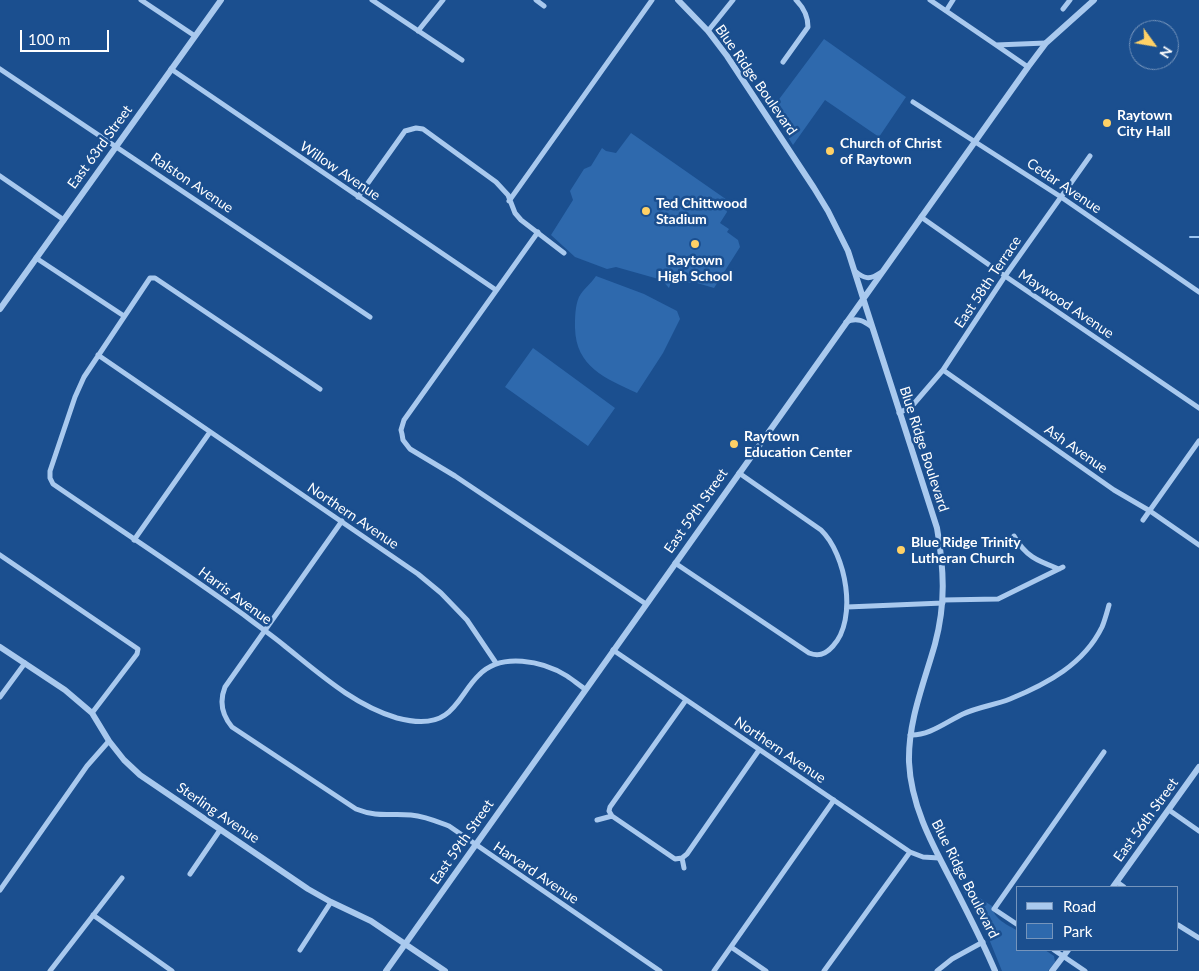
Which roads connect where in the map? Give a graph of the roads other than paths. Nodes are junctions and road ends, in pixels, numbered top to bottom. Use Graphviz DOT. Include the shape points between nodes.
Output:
graph roads {
  1 [pos="141,0"];
  2 [pos="221,0"];
  3 [pos="372,0"];
  4 [pos="443,0"];
  5 [pos="536,0"];
  6 [pos="652,0"];
  7 [pos="678,0"];
  8 [pos="733,0"];
  9 [pos="796,0"];
  10 [pos="930,0"];
  11 [pos="953,0"];
  12 [pos="1070,0"];
  13 [pos="1094,0"];
  14 [pos="544,6"];
  15 [pos="1063,9"];
  16 [pos="946,11"];
  17 [pos="418,31"];
  18 [pos="708,31"];
  19 [pos="195,36"];
  20 [pos="1046,43"];
  21 [pos="996,45"];
  22 [pos="462,60"];
  23 [pos="783,62"];
  24 [pos="1028,67"];
  25 [pos="0,69"];
  26 [pos="171,69"];
  27 [pos="913,102"];
  28 [pos="975,141"];
  29 [pos="116,147"];
  30 [pos="1090,156"];
  31 [pos="0,176"];
  32 [pos="358,197"];
  33 [pos="1060,197"];
  34 [pos="509,201"];
  35 [pos="921,217"];
  36 [pos="64,220"];
  37 [pos="538,232"];
  38 [pos="564,253"];
  39 [pos="36,258"];
  40 [pos="854,270"];
  41 [pos="882,271"];
  42 [pos="1005,276"];
  43 [pos="496,290"];
  44 [pos="1199,292"];
  45 [pos="863,298"];
  46 [pos="0,309"];
  47 [pos="124,316"];
  48 [pos="370,317"];
  49 [pos="846,323"];
  50 [pos="872,327"];
  51 [pos="98,355"];
  52 [pos="943,370"];
  53 [pos="320,389"];
  54 [pos="1199,408"];
  55 [pos="899,413"];
  56 [pos="210,432"];
  57 [pos="1199,441"];
  58 [pos="739,473"];
  59 [pos="1150,511"];
  60 [pos="1143,520"];
  61 [pos="342,521"];
  62 [pos="1014,536"];
  63 [pos="134,540"];
  64 [pos="1199,545"];
  65 [pos="0,556"];
  66 [pos="675,563"];
  67 [pos="943,602"];
  68 [pos="646,604"];
  69 [pos="1109,605"];
  70 [pos="847,606"];
  71 [pos="265,631"];
  72 [pos="0,646"];
  73 [pos="613,650"];
  74 [pos="25,663"];
  75 [pos="496,663"];
  76 [pos="585,689"];
  77 [pos="0,698"];
  78 [pos="686,700"];
  79 [pos="92,713"];
  80 [pos="910,735"];
  81 [pos="108,741"];
  82 [pos="760,750"];
  83 [pos="1104,752"];
  84 [pos="1199,767"];
  85 [pos="834,800"];
  86 [pos="1169,810"];
  87 [pos="612,816"];
  88 [pos="597,820"];
  89 [pos="220,830"];
  90 [pos="1199,830"];
  91 [pos="475,845"];
  92 [pos="910,852"];
  93 [pos="682,858"];
  94 [pos="939,858"];
  95 [pos="684,868"];
  96 [pos="190,874"];
  97 [pos="122,878"];
  98 [pos="1115,885"];
  99 [pos="0,890"];
  100 [pos="331,902"];
  101 [pos="93,915"];
  102 [pos="1016,924"];
  103 [pos="1179,926"];
  104 [pos="1199,938"];
  105 [pos="983,942"];
  106 [pos="405,943"];
  107 [pos="730,947"];
  108 [pos="300,950"];
  109 [pos="1056,951"];
  110 [pos="1067,951"];
  111 [pos="1064,956"];
  112 [pos="50,971"];
  113 [pos="172,971"];
  114 [pos="386,971"];
  115 [pos="445,971"];
  116 [pos="660,971"];
  117 [pos="714,971"];
  118 [pos="766,971"];
  119 [pos="824,971"];
  120 [pos="937,971"];
  121 [pos="995,971"];
  122 [pos="1052,971"];
  123 [pos="1085,971"];
  1 -- 19 [label="street"];
  2 -- 19 [label="street, East 63rd Street"];
  3 -- 17 [label="street"];
  4 -- 17 [label="street"];
  5 -- 14 [label="street"];
  6 -- 34 [label="street"];
  7 -- 18 [label="street, Blue Ridge Boulevard"];
  8 -- 18 [label="street"];
  9 -- 23 [label="street" via="801,5 808,27"];
  10 -- 16 [label="street"];
  11 -- 16 [label="street"];
  12 -- 15 [label="street"];
  13 -- 20 [label="street, East 59th Street"];
  16 -- 21 [label="street"];
  17 -- 22 [label="street"];
  18 -- 40 [label="street, Blue Ridge Boulevard" via="828,210"];
  19 -- 26 [label="street, East 63rd Street"];
  20 -- 21 [label="street"];
  20 -- 24 [label="street, East 59th Street"];
  21 -- 24 [label="street"];
  24 -- 28 [label="street, East 59th Street"];
  25 -- 29 [label="street, Ralston Avenue"];
  26 -- 29 [label="street, East 63rd Street"];
  26 -- 32 [label="street, Willow Avenue"];
  27 -- 28 [label="street, Cedar Avenue"];
  28 -- 33 [label="street, Cedar Avenue"];
  28 -- 35 [label="street, East 59th Street"];
  29 -- 36 [label="street, East 63rd Street"];
  29 -- 48 [label="street, Ralston Avenue"];
  30 -- 33 [label="street, East 58th Terrace"];
  31 -- 36 [label="street"];
  32 -- 34 [label="street" via="405,131 416,128 428,131 496,182 508,195"];
  32 -- 43 [label="street, Willow Avenue"];
  33 -- 42 [label="street, East 58th Terrace"];
  33 -- 44 [label="street, Cedar Avenue"];
  34 -- 37 [label="street" via="521,220"];
  35 -- 41 [label="street, East 59th Street"];
  35 -- 42 [label="street, Maywood Avenue"];
  36 -- 39 [label="street, East 63rd Street"];
  37 -- 38 [label="street"];
  37 -- 43 [label="street"];
  39 -- 46 [label="street, East 63rd Street"];
  39 -- 47 [label="street"];
  40 -- 41 [label="street" via="865,278 872,278"];
  40 -- 45 [label="street, Blue Ridge Boulevard"];
  41 -- 45 [label="street, East 59th Street"];
  42 -- 52 [label="street, East 58th Terrace"];
  42 -- 54 [label="street, Maywood Avenue"];
  43 -- 68 [label="street" via="404,420 403,440 410,448"];
  45 -- 49 [label="street, East 59th Street"];
  45 -- 50 [label="street, Blue Ridge Boulevard"];
  47 -- 51 [label="street"];
  47 -- 53 [label="street" via="150,278 155,278"];
  49 -- 50 [label="street" via="858,320"];
  49 -- 58 [label="street, East 59th Street"];
  50 -- 55 [label="street, Blue Ridge Boulevard"];
  51 -- 56 [label="street, Northern Avenue"];
  51 -- 63 [label="street, Harris Avenue" via="75,397 50,478"];
  52 -- 55 [label="street, East 58th Terrace" via="912,406"];
  52 -- 59 [label="street, Ash Avenue" via="1114,490"];
  55 -- 67 [label="street, Blue Ridge Boulevard" via="937,528 943,564"];
  56 -- 61 [label="street, Northern Avenue"];
  56 -- 63 [label="street"];
  57 -- 59 [label="street"];
  58 -- 66 [label="street, East 59th Street"];
  58 -- 70 [label="street" via="830,538 840,566"];
  59 -- 60 [label="street"];
  59 -- 64 [label="street, Ash Avenue"];
  61 -- 71 [label="street"];
  61 -- 75 [label="street, Northern Avenue" via="441,593 467,620"];
  62 -- 67 [label="street" via="1029,556 1061,568 998,599"];
  63 -- 71 [label="street, Harris Avenue"];
  65 -- 79 [label="street" via="138,649"];
  66 -- 68 [label="street, East 59th Street"];
  66 -- 70 [label="street" via="814,655 827,653 836,643 844,627"];
  67 -- 70 [label="street"];
  67 -- 80 [label="street, Blue Ridge Boulevard"];
  68 -- 73 [label="street, East 59th Street"];
  69 -- 80 [label="street" via="1102,626 1089,648 1047,682 1010,699 963,714 922,735"];
  71 -- 75 [label="street, Harris Avenue" via="343,691 397,718 417,721 445,716 480,673"];
  71 -- 91 [label="street, Harvard Avenue" via="225,687 221,701 226,720 232,727 362,812 378,816 429,818 448,826"];
  72 -- 74 [label="street, Sterling Avenue"];
  73 -- 76 [label="street, East 59th Street"];
  73 -- 78 [label="street, Northern Avenue"];
  74 -- 77 [label="street"];
  74 -- 79 [label="street, Sterling Avenue"];
  75 -- 76 [label="street" via="517,661 544,666 566,675"];
  76 -- 91 [label="street, East 59th Street"];
  78 -- 82 [label="street, Northern Avenue"];
  78 -- 87 [label="street" via="610,807"];
  79 -- 81 [label="street, Sterling Avenue"];
  80 -- 94 [label="street, Blue Ridge Boulevard" via="909,761 915,798"];
  81 -- 89 [label="street, Sterling Avenue" via="140,775"];
  81 -- 99 [label="street"];
  82 -- 85 [label="street, Northern Avenue"];
  82 -- 93 [label="street"];
  83 -- 102 [label="street" via="994,909"];
  84 -- 86 [label="street, East 56th Street"];
  85 -- 92 [label="street, Northern Avenue"];
  85 -- 107 [label="street"];
  86 -- 90 [label="street"];
  86 -- 98 [label="street, East 56th Street"];
  87 -- 88 [label="street"];
  87 -- 93 [label="street" via="675,859"];
  89 -- 96 [label="street"];
  89 -- 100 [label="street, Sterling Avenue"];
  91 -- 106 [label="street, East 59th Street"];
  91 -- 116 [label="street, Harvard Avenue"];
  92 -- 94 [label="street, Northern Avenue"];
  92 -- 119 [label="street"];
  93 -- 95 [label="street"];
  94 -- 105 [label="street, Blue Ridge Boulevard"];
  97 -- 101 [label="street"];
  100 -- 106 [label="street, Sterling Avenue" via="371,921"];
  100 -- 108 [label="street"];
  101 -- 112 [label="street"];
  101 -- 113 [label="street"];
  103 -- 104 [label="street"];
  105 -- 120 [label="street"];
  105 -- 121 [label="street, Blue Ridge Boulevard"];
  106 -- 114 [label="street, East 59th Street"];
  106 -- 115 [label="street, Sterling Avenue"];
  107 -- 117 [label="street"];
  107 -- 118 [label="street"];
  109 -- 111 [label="street"];
  110 -- 111 [label="street"];
  111 -- 122 [label="street"];
  111 -- 123 [label="street"];
}
